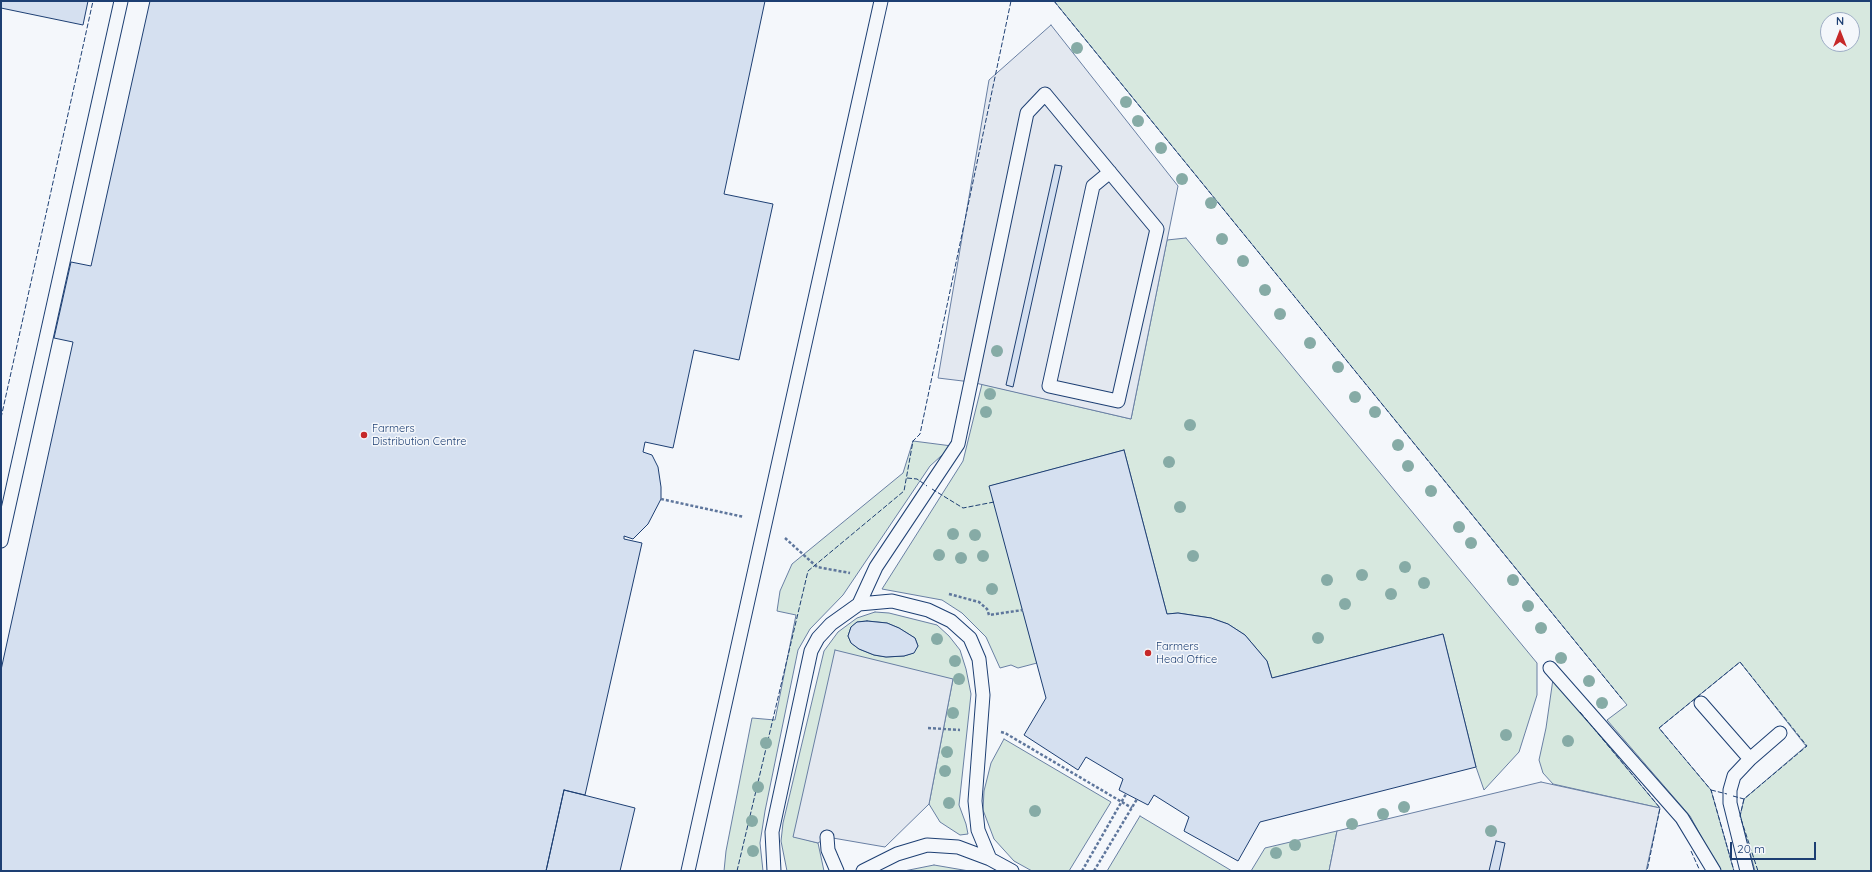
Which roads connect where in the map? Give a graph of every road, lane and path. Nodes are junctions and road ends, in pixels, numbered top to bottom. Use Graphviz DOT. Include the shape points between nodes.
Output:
graph roads {
  1 [pos="121,1"];
  2 [pos="881,1"];
  3 [pos="1110,172"];
  4 [pos="661,499"];
  5 [pos="766,521"];
  6 [pos="1,541"];
  7 [pos="872,577"];
  8 [pos="948,594"];
  9 [pos="859,604"];
  10 [pos="1023,610"];
  11 [pos="1550,668"];
  12 [pos="1702,703"];
  13 [pos="928,728"];
  14 [pos="980,730"];
  15 [pos="1780,733"];
  16 [pos="1750,759"];
  17 [pos="1126,794"];
  18 [pos="1137,799"];
  19 [pos="1121,801"];
  20 [pos="1132,808"];
  21 [pos="827,837"];
  22 [pos="990,859"];
  23 [pos="688,871"];
  24 [pos="774,871"];
  25 [pos="837,871"];
  26 [pos="864,871"];
  27 [pos="1012,871"];
  28 [pos="1082,871"];
  29 [pos="1094,871"];
  30 [pos="1714,871"];
  31 [pos="1747,871"];
  1 -- 6 [label="lane"];
  2 -- 5 [label="lane"];
  3 -- 3 [label="lane" via="1093,186 1049,386 1118,401 1158,229"];
  3 -- 7 [label="lane" via="1045,94 1027,113 958,444"];
  4 -- 5 [label="path"];
  5 -- 7 [label="path" via="817,566"];
  5 -- 23 [label="lane"];
  7 -- 9 [label="lane"];
  8 -- 10 [label="path" via="979,602 990,615"];
  9 -- 14 [label="lane" via="892,601 928,610 952,621 970,638 980,659 983,695"];
  9 -- 24 [label="lane" via="831,624 818,638 811,651 772,832"];
  11 -- 30 [label="lane" via="1682,818"];
  12 -- 16 [label="lane"];
  13 -- 14 [label="path"];
  14 -- 19 [label="path" via="1005,733"];
  14 -- 22 [label="lane" via="975,801 978,830"];
  15 -- 16 [label="lane"];
  16 -- 31 [label="lane" via="1734,776 1730,797"];
  17 -- 19 [label="path"];
  18 -- 20 [label="path"];
  19 -- 20 [label="path"];
  19 -- 28 [label="path"];
  20 -- 29 [label="path"];
  21 -- 25 [label="lane" via="828,850"];
  22 -- 26 [label="lane" via="958,847 927,845 897,854"];
  22 -- 27 [label="lane"];
}
